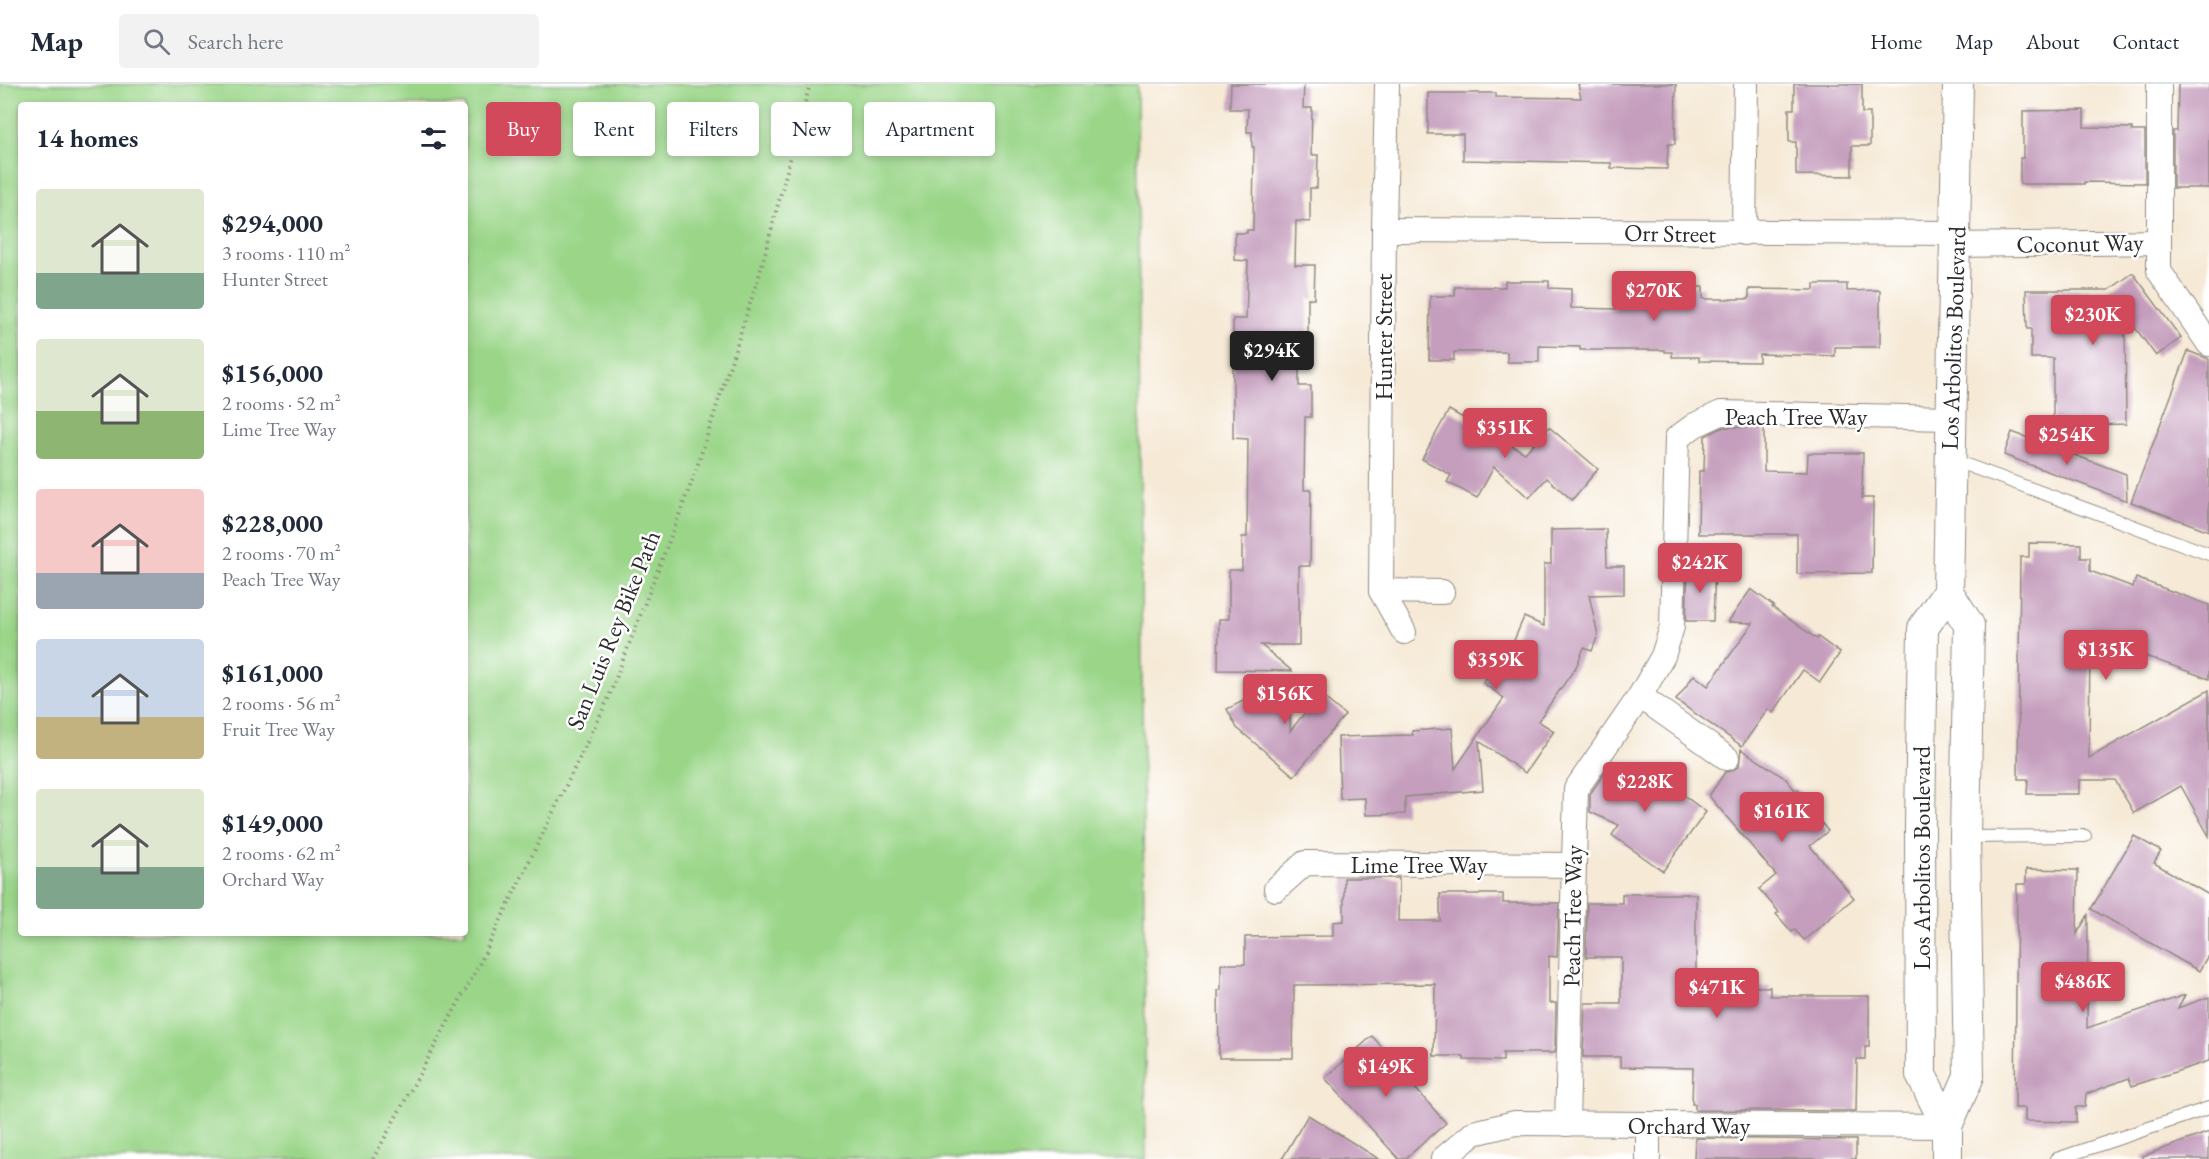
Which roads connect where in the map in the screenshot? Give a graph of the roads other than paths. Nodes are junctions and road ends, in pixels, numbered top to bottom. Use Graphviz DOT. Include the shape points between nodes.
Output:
graph roads {
  1 [pos="1387,84"];
  2 [pos="1746,84"];
  3 [pos="1958,84"];
  4 [pos="2159,84"];
  5 [pos="1384,230"];
  6 [pos="1744,233"];
  7 [pos="1956,239"];
  8 [pos="2159,242"];
  9 [pos="2209,344"];
  10 [pos="1950,418"];
  11 [pos="1949,458"];
  12 [pos="2209,554"];
  13 [pos="1381,591"];
  14 [pos="1442,592"];
  15 [pos="1948,592"];
  16 [pos="1404,632"];
  17 [pos="1640,696"];
  18 [pos="1727,758"];
  19 [pos="2085,836"];
  20 [pos="1965,837"];
  21 [pos="1573,865"];
  22 [pos="1276,889"];
  23 [pos="2209,1108"];
  24 [pos="1567,1124"];
  25 [pos="1648,1124"];
  26 [pos="1947,1126"];
  27 [pos="1443,1159"];
  28 [pos="1648,1159"];
  29 [pos="1947,1159"];
  30 [pos="2057,1159"];
  1 -- 5 [label="street, Hunter Street"];
  2 -- 6 [label="street"];
  3 -- 7 [label="street, Los Arbolitos Boulevard"];
  4 -- 8 [label="street"];
  5 -- 6 [label="street, Orr Street"];
  5 -- 13 [label="street, Hunter Street"];
  6 -- 7 [label="street, Orr Street"];
  7 -- 8 [label="street, Coconut Way"];
  7 -- 10 [label="street, Los Arbolitos Boulevard"];
  8 -- 9 [label="street, Coconut Way" via="2159,271"];
  10 -- 11 [label="street, Los Arbolitos Boulevard"];
  10 -- 17 [label="street, Peach Tree Way" via="1721,413 1677,438 1671,627 1663,656"];
  11 -- 12 [label="lane"];
  11 -- 15 [label="street, Los Arbolitos Boulevard"];
  13 -- 14 [label="street"];
  13 -- 16 [label="street, Hunter Street"];
  15 -- 20 [label="street, Los Arbolitos Boulevard" via="1970,626"];
  15 -- 26 [label="street, Los Arbolitos Boulevard" via="1923,628 1920,826 1922,1075"];
  17 -- 18 [label="street"];
  17 -- 21 [label="street, Peach Tree Way" via="1576,789"];
  19 -- 20 [label="lane"];
  20 -- 26 [label="street, Los Arbolitos Boulevard" via="1970,1076"];
  21 -- 22 [label="street, Lime Tree Way" via="1305,863"];
  21 -- 24 [label="street, Peach Tree Way"];
  23 -- 30 [label="lane"];
  24 -- 25 [label="street, Orchard Way"];
  24 -- 27 [label="street, Orchard Way" via="1515,1123 1474,1133"];
  25 -- 26 [label="street, Orchard Way"];
  25 -- 28 [label="street"];
  26 -- 29 [label="street, Los Arbolitos Boulevard"];
}
